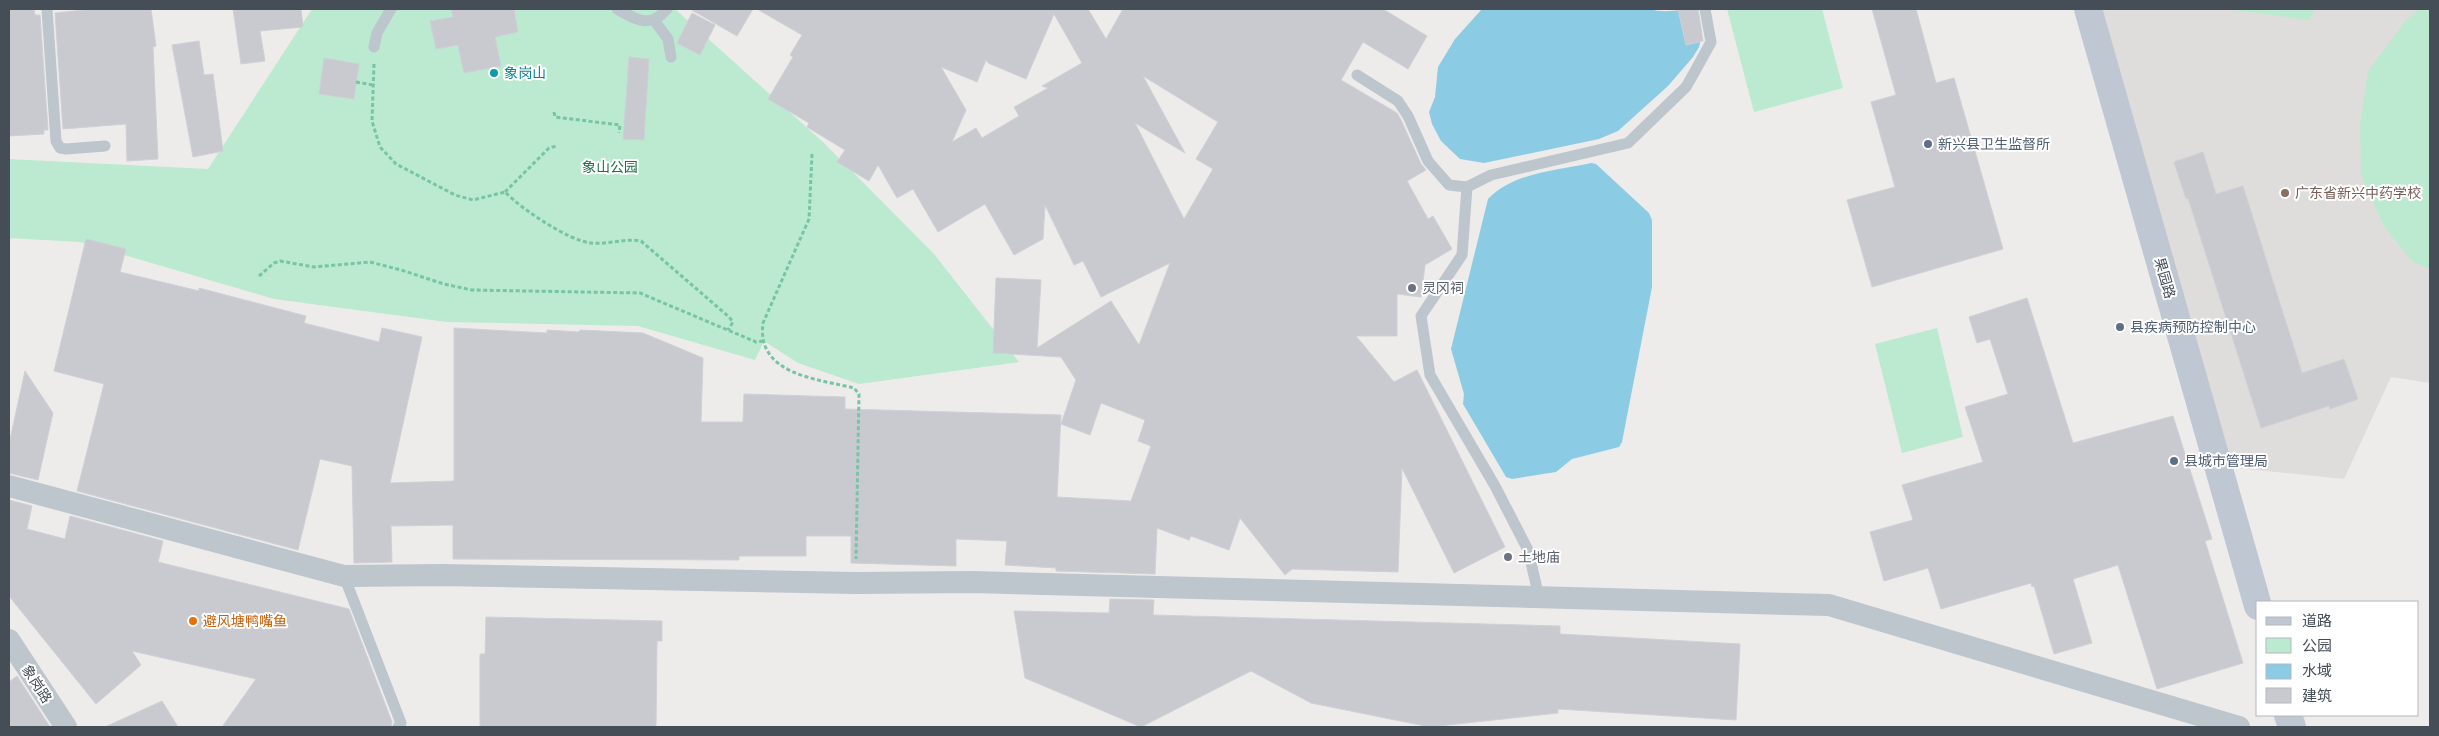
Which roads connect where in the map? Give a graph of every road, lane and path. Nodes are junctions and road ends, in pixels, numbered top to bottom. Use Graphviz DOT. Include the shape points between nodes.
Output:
graph roads {
  1 [pos="47,9"];
  2 [pos="391,9"];
  3 [pos="617,9"];
  4 [pos="667,9"];
  5 [pos="1705,9"];
  6 [pos="2088,9"];
  7 [pos="654,20"];
  8 [pos="374,47"];
  9 [pos="671,57"];
  10 [pos="1356,75"];
  11 [pos="356,82"];
  12 [pos="373,85"];
  13 [pos="554,112"];
  14 [pos="619,133"];
  15 [pos="104,146"];
  16 [pos="557,146"];
  17 [pos="812,154"];
  18 [pos="1467,187"];
  19 [pos="505,192"];
  20 [pos="259,276"];
  21 [pos="728,330"];
  22 [pos="764,341"];
  23 [pos="9,486"];
  24 [pos="344,576"];
  25 [pos="856,583"];
  26 [pos="1539,597"];
  27 [pos="2257,601"];
  28 [pos="9,640"];
  29 [pos="66,727"];
  30 [pos="398,727"];
  31 [pos="2239,727"];
  1 -- 15 [label="lane" via="56,141 60,148 66,149"];
  2 -- 8 [label="lane" via="377,33"];
  3 -- 7 [label="lane" via="638,20"];
  4 -- 7 [label="lane"];
  5 -- 18 [label="lane" via="1711,42 1686,87 1628,143 1492,175"];
  6 -- 27 [label="street, 果园路"];
  7 -- 9 [label="lane" via="668,39"];
  8 -- 12 [label="path"];
  10 -- 18 [label="lane" via="1398,101 1428,161 1449,184"];
  11 -- 12 [label="path"];
  12 -- 19 [label="path" via="372,121 377,140 396,164 464,198 473,200"];
  13 -- 14 [label="path" via="555,117 620,125"];
  16 -- 19 [label="path" via="549,148"];
  17 -- 22 [label="path" via="809,219 763,323"];
  18 -- 26 [label="lane" via="1462,255 1421,316 1430,374 1528,550"];
  19 -- 21 [label="path" via="516,204 550,226 582,241 591,244 641,240 729,317 733,322"];
  20 -- 21 [label="path" via="280,261 314,267 370,262 472,290 640,293"];
  21 -- 22 [label="path" via="756,342"];
  22 -- 25 [label="path" via="774,361 784,369 854,388 859,394"];
  23 -- 24 [label="street"];
  24 -- 25 [label="street" via="443,574"];
  24 -- 30 [label="lane" via="401,723"];
  25 -- 26 [label="street" via="972,582"];
  26 -- 31 [label="street" via="1829,605"];
  28 -- 29 [label="street, 象岗路"];
}
